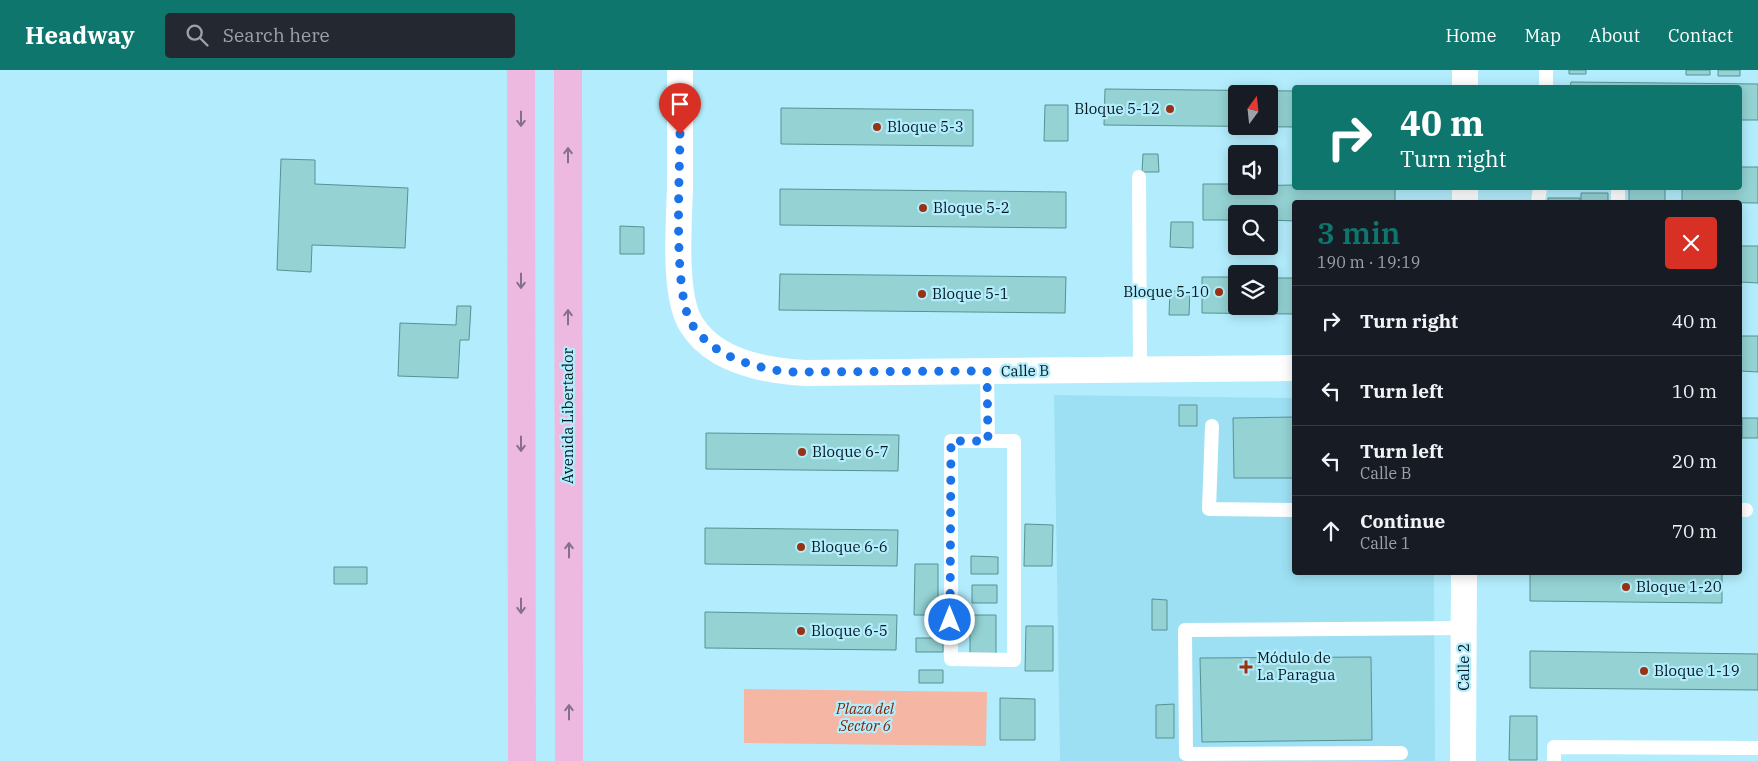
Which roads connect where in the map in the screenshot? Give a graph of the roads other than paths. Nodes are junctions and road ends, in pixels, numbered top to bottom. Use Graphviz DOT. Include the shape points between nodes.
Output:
graph roads {
  1 [pos="521,70"];
  2 [pos="568,70"];
  3 [pos="680,70"];
  4 [pos="1465,70"];
  5 [pos="1546,70"];
  6 [pos="1465,85"];
  7 [pos="1546,85"];
  8 [pos="1139,177"];
  9 [pos="1292,368"];
  10 [pos="1140,369"];
  11 [pos="987,371"];
  12 [pos="1212,426"];
  13 [pos="988,441"];
  14 [pos="1292,510"];
  15 [pos="1464,575"];
  16 [pos="1464,628"];
  17 [pos="1758,748"];
  18 [pos="1401,753"];
  19 [pos="522,761"];
  20 [pos="569,761"];
  21 [pos="1464,761"];
  22 [pos="1554,761"];
  1 -- 19 [label="main road, one-way"];
  20 -- 2 [label="main road, Avenida Libertador, one-way"];
  3 -- 11 [label="street, Calle B" via="679,250 682,295 691,325 704,339 735,360 786,372"];
  4 -- 6 [label="street"];
  5 -- 7 [label="lane"];
  8 -- 10 [label="lane"];
  9 -- 10 [label="street, Calle B"];
  10 -- 11 [label="street, Calle B"];
  11 -- 13 [label="lane"];
  12 -- 14 [label="lane" via="1209,509"];
  13 -- 13 [label="lane" via="1014,441 1014,660 950,659 951,441"];
  15 -- 16 [label="street, Calle 2"];
  16 -- 18 [label="lane" via="1185,630 1186,754"];
  16 -- 21 [label="street, Calle 2"];
  17 -- 22 [label="lane" via="1554,747"];
}
